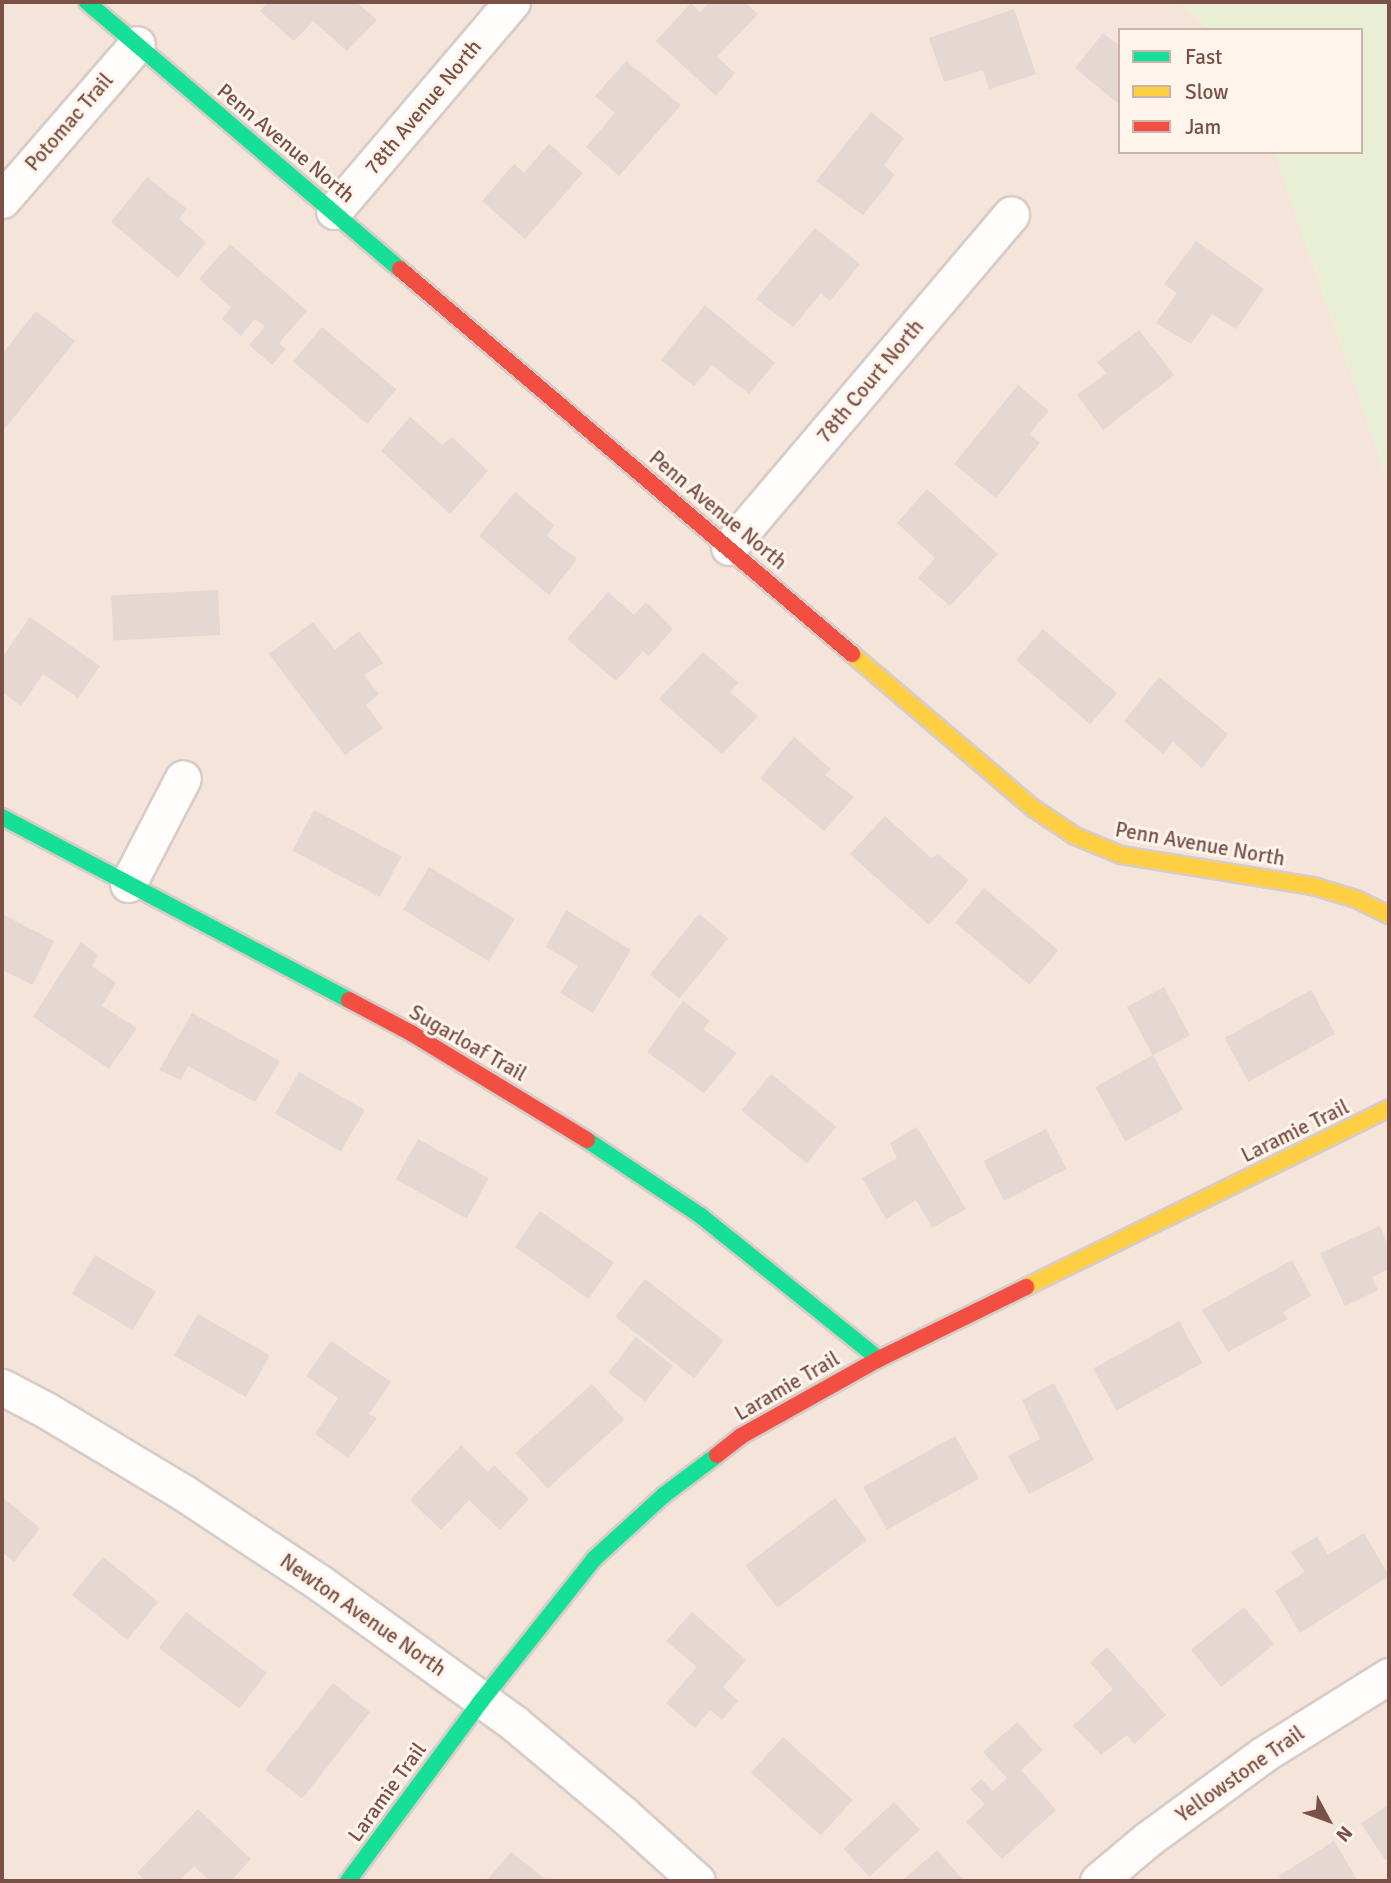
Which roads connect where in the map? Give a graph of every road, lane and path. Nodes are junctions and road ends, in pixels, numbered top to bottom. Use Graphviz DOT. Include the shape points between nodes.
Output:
graph roads {
  1 [pos="87,2"];
  2 [pos="512,2"];
  3 [pos="137,44"];
  4 [pos="2,200"];
  5 [pos="334,211"];
  6 [pos="1011,215"];
  7 [pos="729,547"];
  8 [pos="183,778"];
  9 [pos="2,817"];
  10 [pos="128,884"];
  11 [pos="1389,915"];
  12 [pos="1389,1108"];
  13 [pos="879,1359"];
  14 [pos="2,1387"];
  15 [pos="1389,1676"];
  16 [pos="482,1700"];
  17 [pos="348,1881"];
  18 [pos="697,1881"];
  19 [pos="1098,1881"];
  1 -- 3 [label="street, Penn Avenue North"];
  2 -- 5 [label="street, 78th Avenue North"];
  3 -- 4 [label="street, Potomac Trail"];
  3 -- 5 [label="street, Penn Avenue North"];
  5 -- 7 [label="street, Penn Avenue North"];
  6 -- 7 [label="street, 78th Court North"];
  7 -- 11 [label="street, Penn Avenue North" via="1034,808 1075,836 1121,855 1313,886"];
  8 -- 10 [label="street"];
  9 -- 10 [label="street, Sugarloaf Trail"];
  10 -- 13 [label="street, Sugarloaf Trail" via="411,1033 557,1120 701,1216"];
  12 -- 13 [label="street, Laramie Trail"];
  13 -- 16 [label="street, Laramie Trail" via="741,1436 664,1495 594,1559"];
  14 -- 16 [label="street, Newton Avenue North" via="184,1493 320,1583"];
  15 -- 19 [label="street, Yellowstone Trail" via="1264,1754"];
  16 -- 17 [label="street, Laramie Trail"];
  16 -- 18 [label="street, Newton Avenue North"];
}
